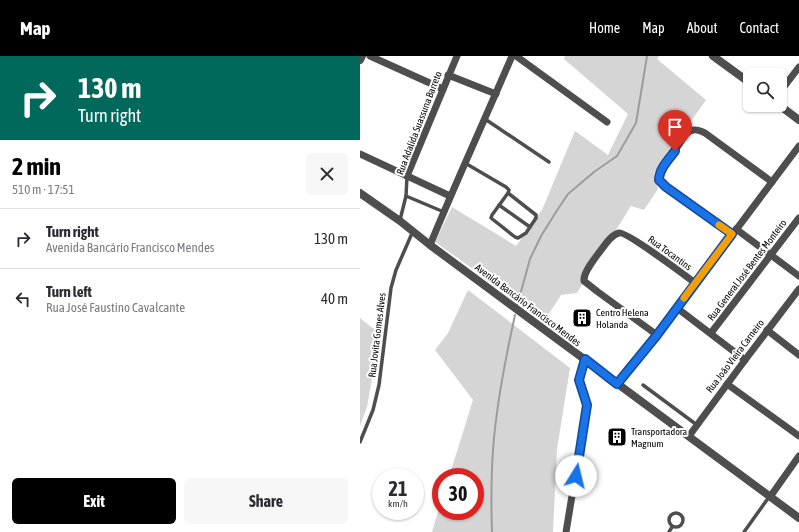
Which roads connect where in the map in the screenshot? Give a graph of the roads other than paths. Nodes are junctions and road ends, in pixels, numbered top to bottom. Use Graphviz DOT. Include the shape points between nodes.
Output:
graph roads {
  1 [pos="362,56"];
  2 [pos="370,56"];
  3 [pos="457,56"];
  4 [pos="512,56"];
  5 [pos="516,56"];
  6 [pos="718,57"];
  7 [pos="360,60"];
  8 [pos="799,67"];
  9 [pos="448,75"];
  10 [pos="743,78"];
  11 [pos="787,83"];
  12 [pos="443,88"];
  13 [pos="496,94"];
  14 [pos="787,111"];
  15 [pos="485,119"];
  16 [pos="799,120"];
  17 [pos="607,122"];
  18 [pos="799,147"];
  19 [pos="360,154"];
  20 [pos="549,162"];
  21 [pos="465,163"];
  22 [pos="407,176"];
  23 [pos="772,182"];
  24 [pos="360,193"];
  25 [pos="508,193"];
  26 [pos="406,196"];
  27 [pos="450,196"];
  28 [pos="499,205"];
  29 [pos="444,212"];
  30 [pos="799,218"];
  31 [pos="400,221"];
  32 [pos="530,227"];
  33 [pos="412,231"];
  34 [pos="734,232"];
  35 [pos="430,245"];
  36 [pos="771,255"];
  37 [pos="799,276"];
  38 [pos="695,283"];
  39 [pos="799,288"];
  40 [pos="677,308"];
  41 [pos="767,330"];
  42 [pos="711,333"];
  43 [pos="657,335"];
  44 [pos="799,355"];
  45 [pos="585,359"];
  46 [pos="745,360"];
  47 [pos="617,384"];
  48 [pos="727,384"];
  49 [pos="643,385"];
  50 [pos="697,425"];
  51 [pos="688,436"];
  52 [pos="799,436"];
  53 [pos="360,442"];
  54 [pos="799,456"];
  55 [pos="770,496"];
  56 [pos="799,518"];
  57 [pos="672,527"];
  58 [pos="566,532"];
  59 [pos="669,532"];
  60 [pos="744,532"];
  1 -- 7 [label="street"];
  2 -- 12 [label="street"];
  3 -- 9 [label="street, Rua Adalida Suassuna Barreto"];
  4 -- 13 [label="street"];
  5 -- 17 [label="street"];
  6 -- 10 [label="street"];
  8 -- 11 [label="street"];
  9 -- 12 [label="street, Rua Adalida Suassuna Barreto"];
  9 -- 13 [label="street"];
  12 -- 22 [label="street, Rua Adalida Suassuna Barreto"];
  13 -- 15 [label="street"];
  14 -- 16 [label="street"];
  15 -- 20 [label="lane"];
  15 -- 21 [label="street"];
  18 -- 23 [label="street"];
  19 -- 22 [label="street"];
  21 -- 25 [label="lane" via="506,187"];
  21 -- 27 [label="street"];
  22 -- 26 [label="lane, Rua Adalida Suassuna Barreto"];
  22 -- 27 [label="street"];
  23 -- 34 [label="street"];
  23 -- 34 [label="street" via="700,130 689,131 682,140 661,171 659,180"];
  24 -- 31 [label="street, Avenida Bancário Francisco Mendes"];
  25 -- 28 [label="lane"];
  25 -- 32 [label="lane" via="536,215"];
  26 -- 29 [label="lane"];
  26 -- 31 [label="lane, Rua Adalida Suassuna Barreto"];
  27 -- 29 [label="street"];
  28 -- 32 [label="lane"];
  28 -- 32 [label="lane" via="491,218 515,237 521,237"];
  29 -- 35 [label="street"];
  30 -- 36 [label="street, Rua General José Bentes Monteiro"];
  31 -- 33 [label="street, Avenida Bancário Francisco Mendes"];
  33 -- 35 [label="street, Avenida Bancário Francisco Mendes"];
  33 -- 53 [label="lane, Rua Jovita Gomes Alves" via="391,288 379,385 373,410"];
  34 -- 36 [label="street"];
  34 -- 38 [label="street"];
  35 -- 45 [label="street, Avenida Bancário Francisco Mendes"];
  36 -- 37 [label="street"];
  36 -- 42 [label="street, Rua General José Bentes Monteiro"];
  38 -- 40 [label="street"];
  38 -- 43 [label="street, Rua Tocantins" via="621,232 607,242 594,259 584,280"];
  39 -- 41 [label="street, Rua João Vieira Carneiro"];
  40 -- 42 [label="street"];
  40 -- 43 [label="street"];
  41 -- 44 [label="street"];
  41 -- 46 [label="street, Rua João Vieira Carneiro"];
  42 -- 46 [label="street"];
  43 -- 47 [label="street"];
  45 -- 47 [label="street, Avenida Bancário Francisco Mendes"];
  45 -- 58 [label="street" via="579,380 587,405"];
  46 -- 48 [label="street, Rua João Vieira Carneiro"];
  47 -- 51 [label="street, Avenida Bancário Francisco Mendes"];
  48 -- 50 [label="street, Rua João Vieira Carneiro"];
  48 -- 52 [label="street"];
  49 -- 50 [label="lane"];
  50 -- 51 [label="street, Rua João Vieira Carneiro"];
  51 -- 55 [label="street, Avenida Bancário Francisco Mendes"];
  54 -- 55 [label="street"];
  55 -- 56 [label="street, Avenida Bancário Francisco Mendes"];
  55 -- 60 [label="lane"];
  57 -- 57 [label="lane" via="682,525 682,518 677,513 669,518"];
  57 -- 59 [label="lane"];
}
